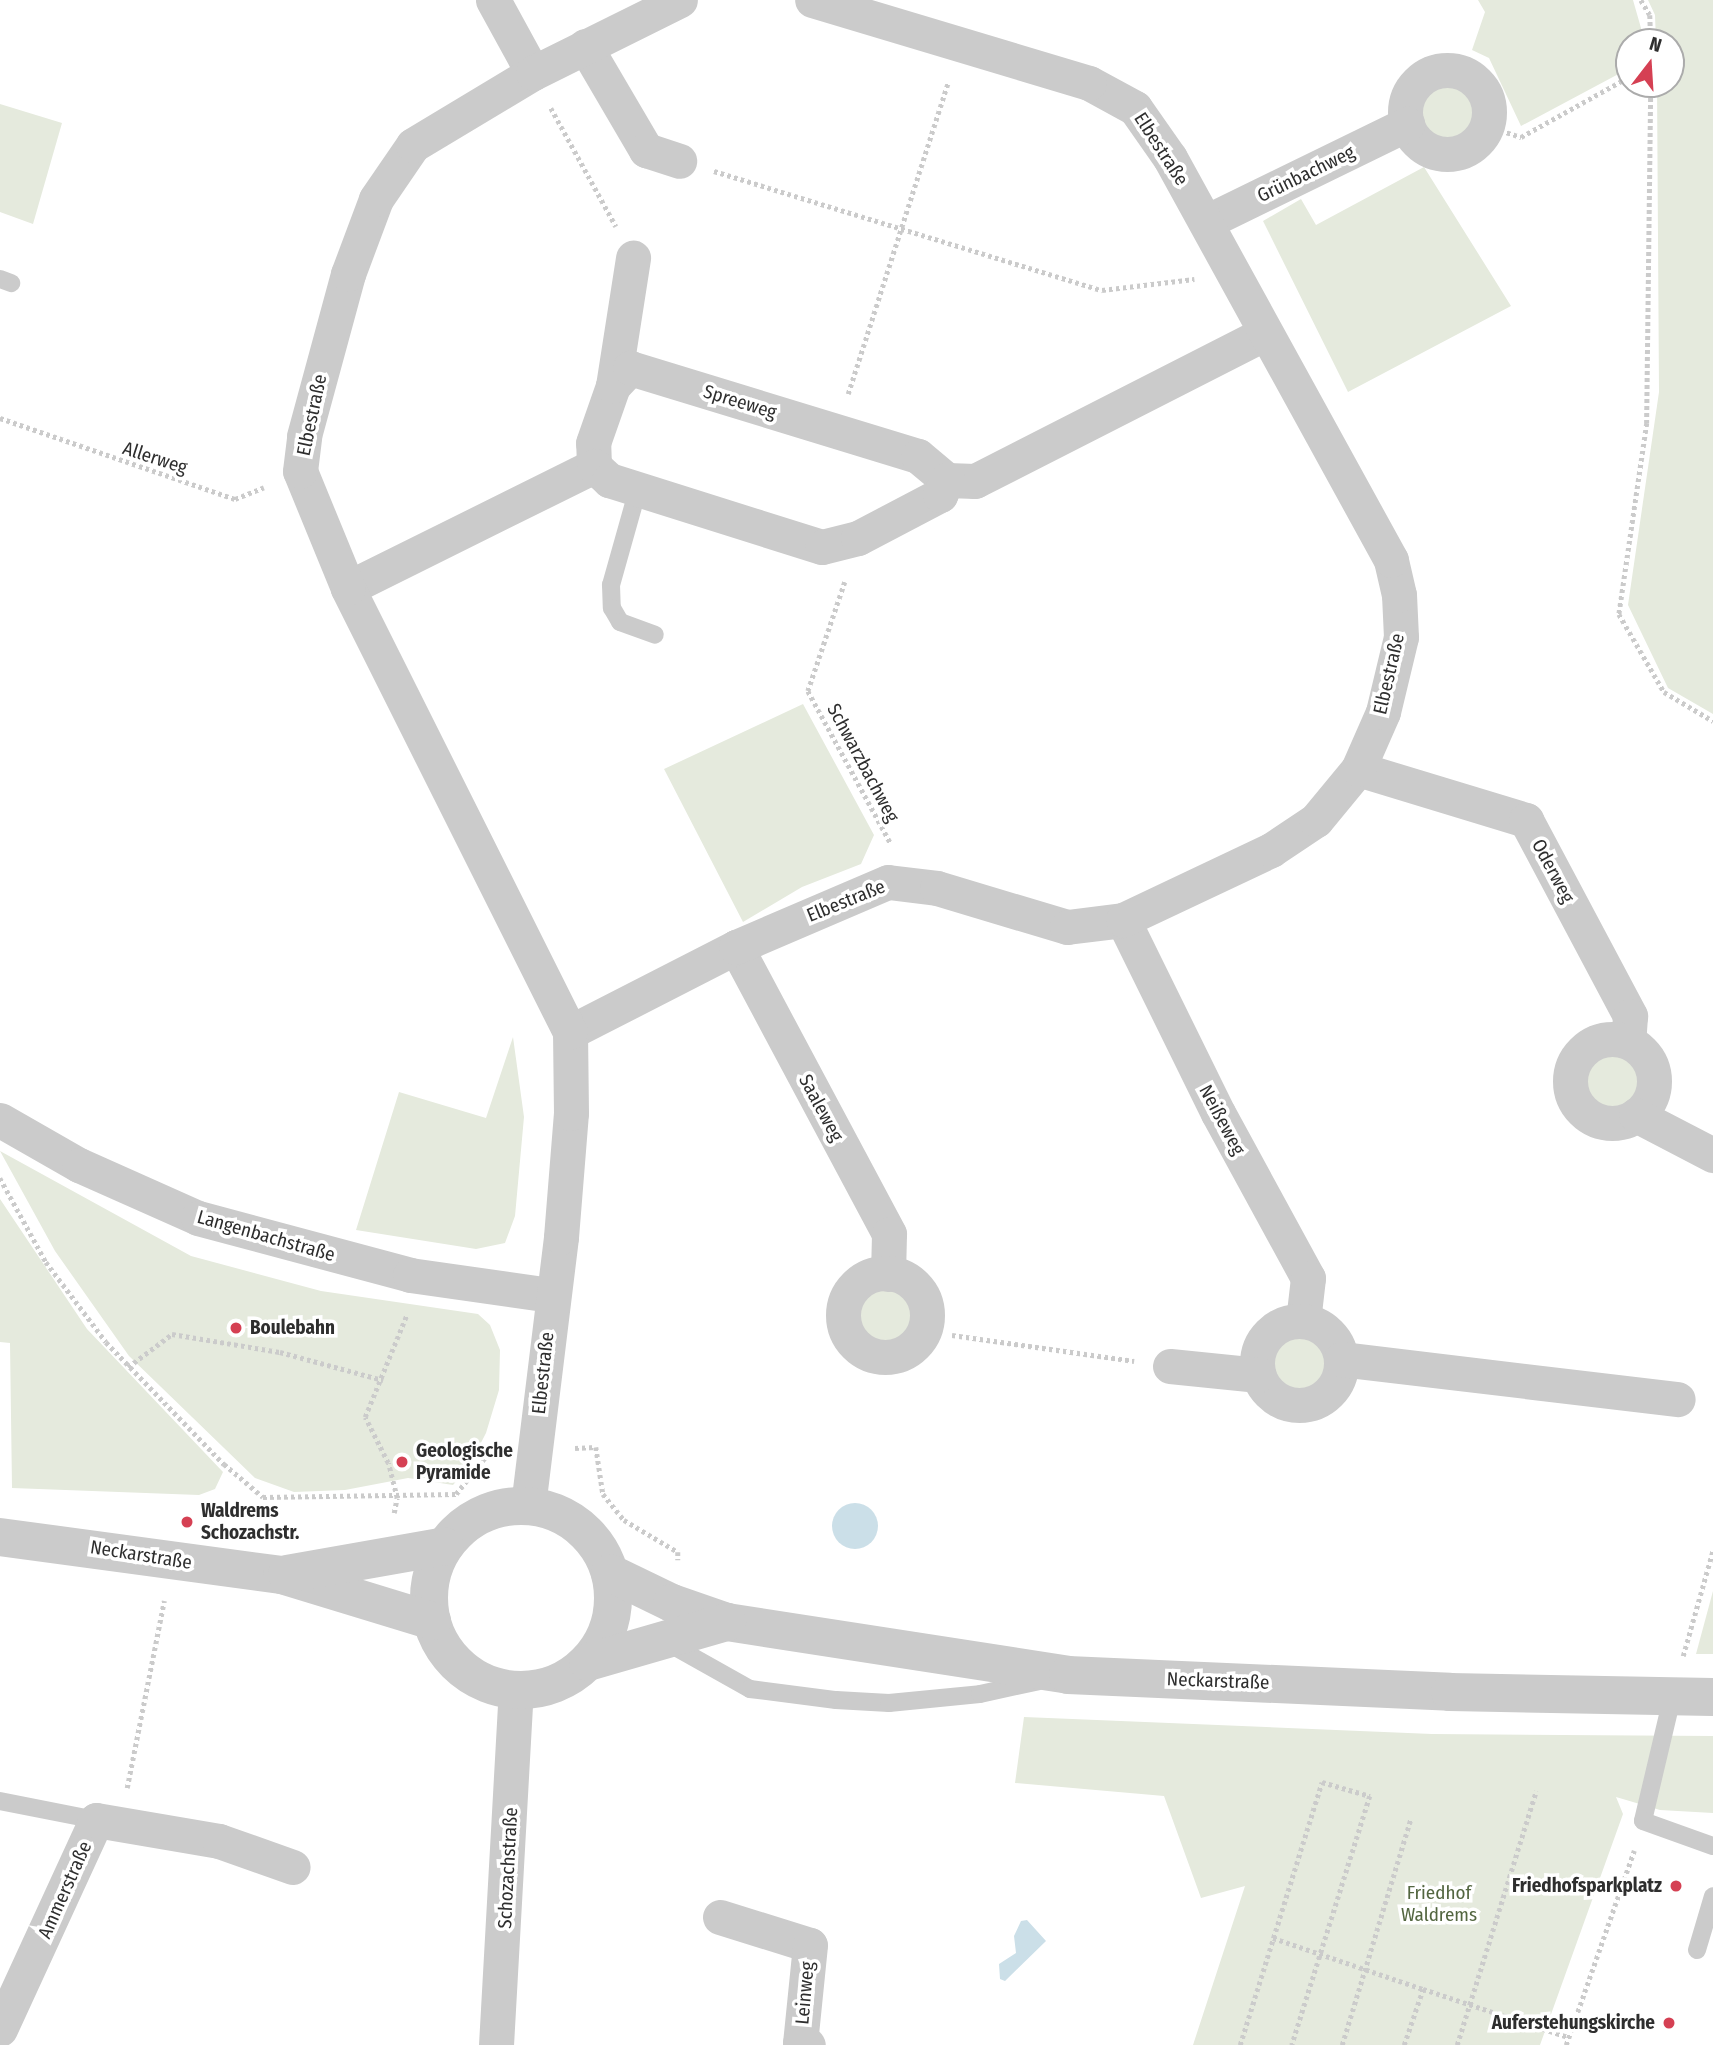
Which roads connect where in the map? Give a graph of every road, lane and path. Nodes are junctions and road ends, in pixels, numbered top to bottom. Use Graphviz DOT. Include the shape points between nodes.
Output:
graph roads {
  1 [pos="493,0"];
  2 [pos="680,0"];
  3 [pos="812,0"];
  4 [pos="1642,0"];
  5 [pos="1650,28"];
  6 [pos="585,46"];
  7 [pos="533,73"];
  8 [pos="1615,85"];
  9 [pos="1651,98"];
  10 [pos="935,120"];
  11 [pos="1407,124"];
  12 [pos="1487,126"];
  13 [pos="679,161"];
  14 [pos="1206,222"];
  15 [pos="902,228"];
  16 [pos="633,258"];
  17 [pos="1232,275"];
  18 [pos="1264,334"];
  19 [pos="613,386"];
  20 [pos="0,418"];
  21 [pos="835,432"];
  22 [pos="594,466"];
  23 [pos="300,471"];
  24 [pos="947,480"];
  25 [pos="638,489"];
  26 [pos="858,538"];
  27 [pos="348,588"];
  28 [pos="655,635"];
  29 [pos="1713,721"];
  30 [pos="1358,769"];
  31 [pos="888,882"];
  32 [pos="1123,920"];
  33 [pos="736,947"];
  34 [pos="570,1032"];
  35 [pos="1628,1042"];
  36 [pos="1636,1115"];
  37 [pos="0,1120"];
  38 [pos="1713,1155"];
  39 [pos="0,1178"];
  40 [pos="888,1274"];
  41 [pos="410,1275"];
  42 [pos="551,1295"];
  43 [pos="1303,1321"];
  44 [pos="938,1332"];
  45 [pos="1341,1359"];
  46 [pos="1170,1366"];
  47 [pos="128,1367"];
  48 [pos="1259,1374"];
  49 [pos="383,1380"];
  50 [pos="1678,1399"];
  51 [pos="528,1506"];
  52 [pos="0,1536"];
  53 [pos="445,1546"];
  54 [pos="1713,1550"];
  55 [pos="610,1573"];
  56 [pos="282,1576"];
  57 [pos="162,1608"];
  58 [pos="432,1621"];
  59 [pos="727,1622"];
  60 [pos="665,1642"];
  61 [pos="588,1662"];
  62 [pos="1068,1675"];
  63 [pos="516,1690"];
  64 [pos="1713,1697"];
  65 [pos="1672,1698"];
  66 [pos="1536,1791"];
  67 [pos="0,1801"];
  68 [pos="1411,1818"];
  69 [pos="1643,1821"];
  70 [pos="108,1822"];
  71 [pos="1713,1846"];
  72 [pos="293,1867"];
  73 [pos="1713,1896"];
  74 [pos="720,1917"];
  75 [pos="1273,1938"];
  76 [pos="1697,1950"];
  77 [pos="1321,1954"];
  78 [pos="1365,1969"];
  79 [pos="1423,1989"];
  80 [pos="1470,2005"];
  81 [pos="0,2029"];
  82 [pos="1569,2037"];
  83 [pos="496,2045"];
  84 [pos="808,2045"];
  85 [pos="1240,2045"];
  86 [pos="1292,2045"];
  87 [pos="1342,2045"];
  88 [pos="1404,2045"];
  89 [pos="1457,2045"];
  90 [pos="1566,2045"];
  1 -- 7 [label="street"];
  2 -- 6 [label="street, Elbestraße"];
  3 -- 14 [label="street, Elbestraße" via="1113,93 1135,108"];
  4 -- 5 [label="path" via="1650,15"];
  6 -- 7 [label="street, Elbestraße"];
  6 -- 13 [label="street" via="646,150"];
  7 -- 16 [label="path"];
  7 -- 23 [label="street, Elbestraße" via="413,145 386,181 348,274 304,436"];
  8 -- 12 [label="path" via="1521,137"];
  9 -- 29 [label="path" via="1647,423 1619,614 1664,692"];
  10 -- 15 [label="path"];
  11 -- 12 [label="street" via="1422,146 1446,154 1471,147"];
  11 -- 12 [label="street" via="1408,97 1415,85 1426,76 1451,70 1474,79 1482,89 1489,113"];
  11 -- 14 [label="street, Grünbachweg"];
  13 -- 15 [label="path"];
  14 -- 17 [label="street, Elbestraße"];
  15 -- 17 [label="path" via="1102,290"];
  15 -- 21 [label="path"];
  16 -- 19 [label="street"];
  17 -- 18 [label="street, Elbestraße"];
  18 -- 24 [label="street" via="975,481"];
  18 -- 30 [label="street, Elbestraße" via="1391,560 1399,595 1401,637 1383,712"];
  19 -- 21 [label="street, Spreeweg" via="631,368"];
  19 -- 22 [label="street" via="593,443"];
  20 -- 23 [label="path, Allerweg" via="235,499"];
  21 -- 24 [label="street, Spreeweg" via="918,456"];
  22 -- 25 [label="street" via="609,480"];
  22 -- 27 [label="street"];
  23 -- 27 [label="street, Elbestraße"];
  24 -- 26 [label="street" via="940,495"];
  25 -- 26 [label="street" via="822,547"];
  25 -- 28 [label="lane" via="611,584 612,608 620,622"];
  26 -- 31 [label="path, Schwarzbachweg" via="808,691 894,850"];
  27 -- 34 [label="street, Elbestraße"];
  30 -- 32 [label="street, Elbestraße" via="1316,820 1271,850"];
  30 -- 35 [label="street, Oderweg" via="1526,820 1630,1016"];
  31 -- 32 [label="street, Elbestraße" via="937,888 1067,927"];
  31 -- 33 [label="street, Elbestraße"];
  32 -- 43 [label="street, Neißeweg" via="1218,1113 1308,1278"];
  33 -- 34 [label="street, Elbestraße"];
  33 -- 40 [label="street, Saaleweg" via="889,1234"];
  34 -- 42 [label="street, Elbestraße" via="570,1113"];
  35 -- 36 [label="street" via="1647,1058 1654,1082 1646,1107"];
  35 -- 36 [label="street" via="1604,1040 1580,1054 1572,1066 1571,1093 1586,1115 1598,1121 1611,1123"];
  36 -- 38 [label="street"];
  37 -- 41 [label="street, Langenbachstraße" via="79,1165 198,1218"];
  39 -- 47 [label="path" via="46,1262"];
  40 -- 44 [label="street" via="919,1292"];
  40 -- 44 [label="street" via="863,1279 845,1300 844,1328 850,1339 871,1355 893,1356"];
  41 -- 42 [label="street, Langenbachstraße"];
  41 -- 49 [label="path" via="411,1302"];
  42 -- 51 [label="street, Elbestraße"];
  43 -- 45 [label="street" via="1326,1330"];
  43 -- 48 [label="street" via="1278,1326 1267,1335 1257,1361"];
  44 -- 46 [label="path"];
  45 -- 48 [label="street" via="1333,1388 1311,1403 1285,1402 1264,1387"];
  45 -- 50 [label="street"];
  46 -- 48 [label="street"];
  47 -- 49 [label="path" via="172,1334 280,1352"];
  47 -- 49 [label="path" via="263,1497 397,1498 388,1463 365,1417"];
  51 -- 53 [label="street" via="506,1507 474,1519"];
  51 -- 55 [label="street" via="554,1512 582,1528 600,1550"];
  52 -- 56 [label="street, Neckarstraße"];
  53 -- 56 [label="street, Neckarstraße"];
  53 -- 58 [label="street" via="430,1584"];
  54 -- 65 [label="path"];
  55 -- 59 [label="street, Neckarstraße" via="672,1603"];
  55 -- 61 [label="street" via="613,1604 607,1631"];
  56 -- 58 [label="street, Neckarstraße"];
  57 -- 70 [label="path"];
  58 -- 63 [label="street" via="440,1642 467,1672"];
  59 -- 60 [label="street, Neckarstraße"];
  59 -- 62 [label="street, Neckarstraße"];
  60 -- 61 [label="street, Neckarstraße"];
  60 -- 62 [label="lane" via="750,1689 836,1700 889,1703 980,1694"];
  61 -- 63 [label="street" via="564,1679"];
  62 -- 65 [label="street, Neckarstraße"];
  63 -- 83 [label="street, Schozachstraße"];
  64 -- 65 [label="street, Neckarstraße"];
  65 -- 69 [label="lane"];
  66 -- 80 [label="path"];
  67 -- 70 [label="lane"];
  68 -- 78 [label="path"];
  69 -- 71 [label="lane"];
  69 -- 82 [label="path"];
  70 -- 72 [label="street" via="219,1841"];
  70 -- 81 [label="street, Ammerstraße"];
  73 -- 76 [label="lane"];
  74 -- 84 [label="street, Leinweg" via="810,1945 800,2043"];
  75 -- 77 [label="path"];
  75 -- 77 [label="path" via="1322,1782 1370,1796"];
  75 -- 85 [label="path"];
  77 -- 78 [label="path"];
  77 -- 86 [label="path"];
  78 -- 79 [label="path"];
  78 -- 87 [label="path"];
  79 -- 80 [label="path"];
  79 -- 88 [label="path"];
  80 -- 82 [label="path"];
  80 -- 89 [label="path"];
  82 -- 90 [label="path"];
}
